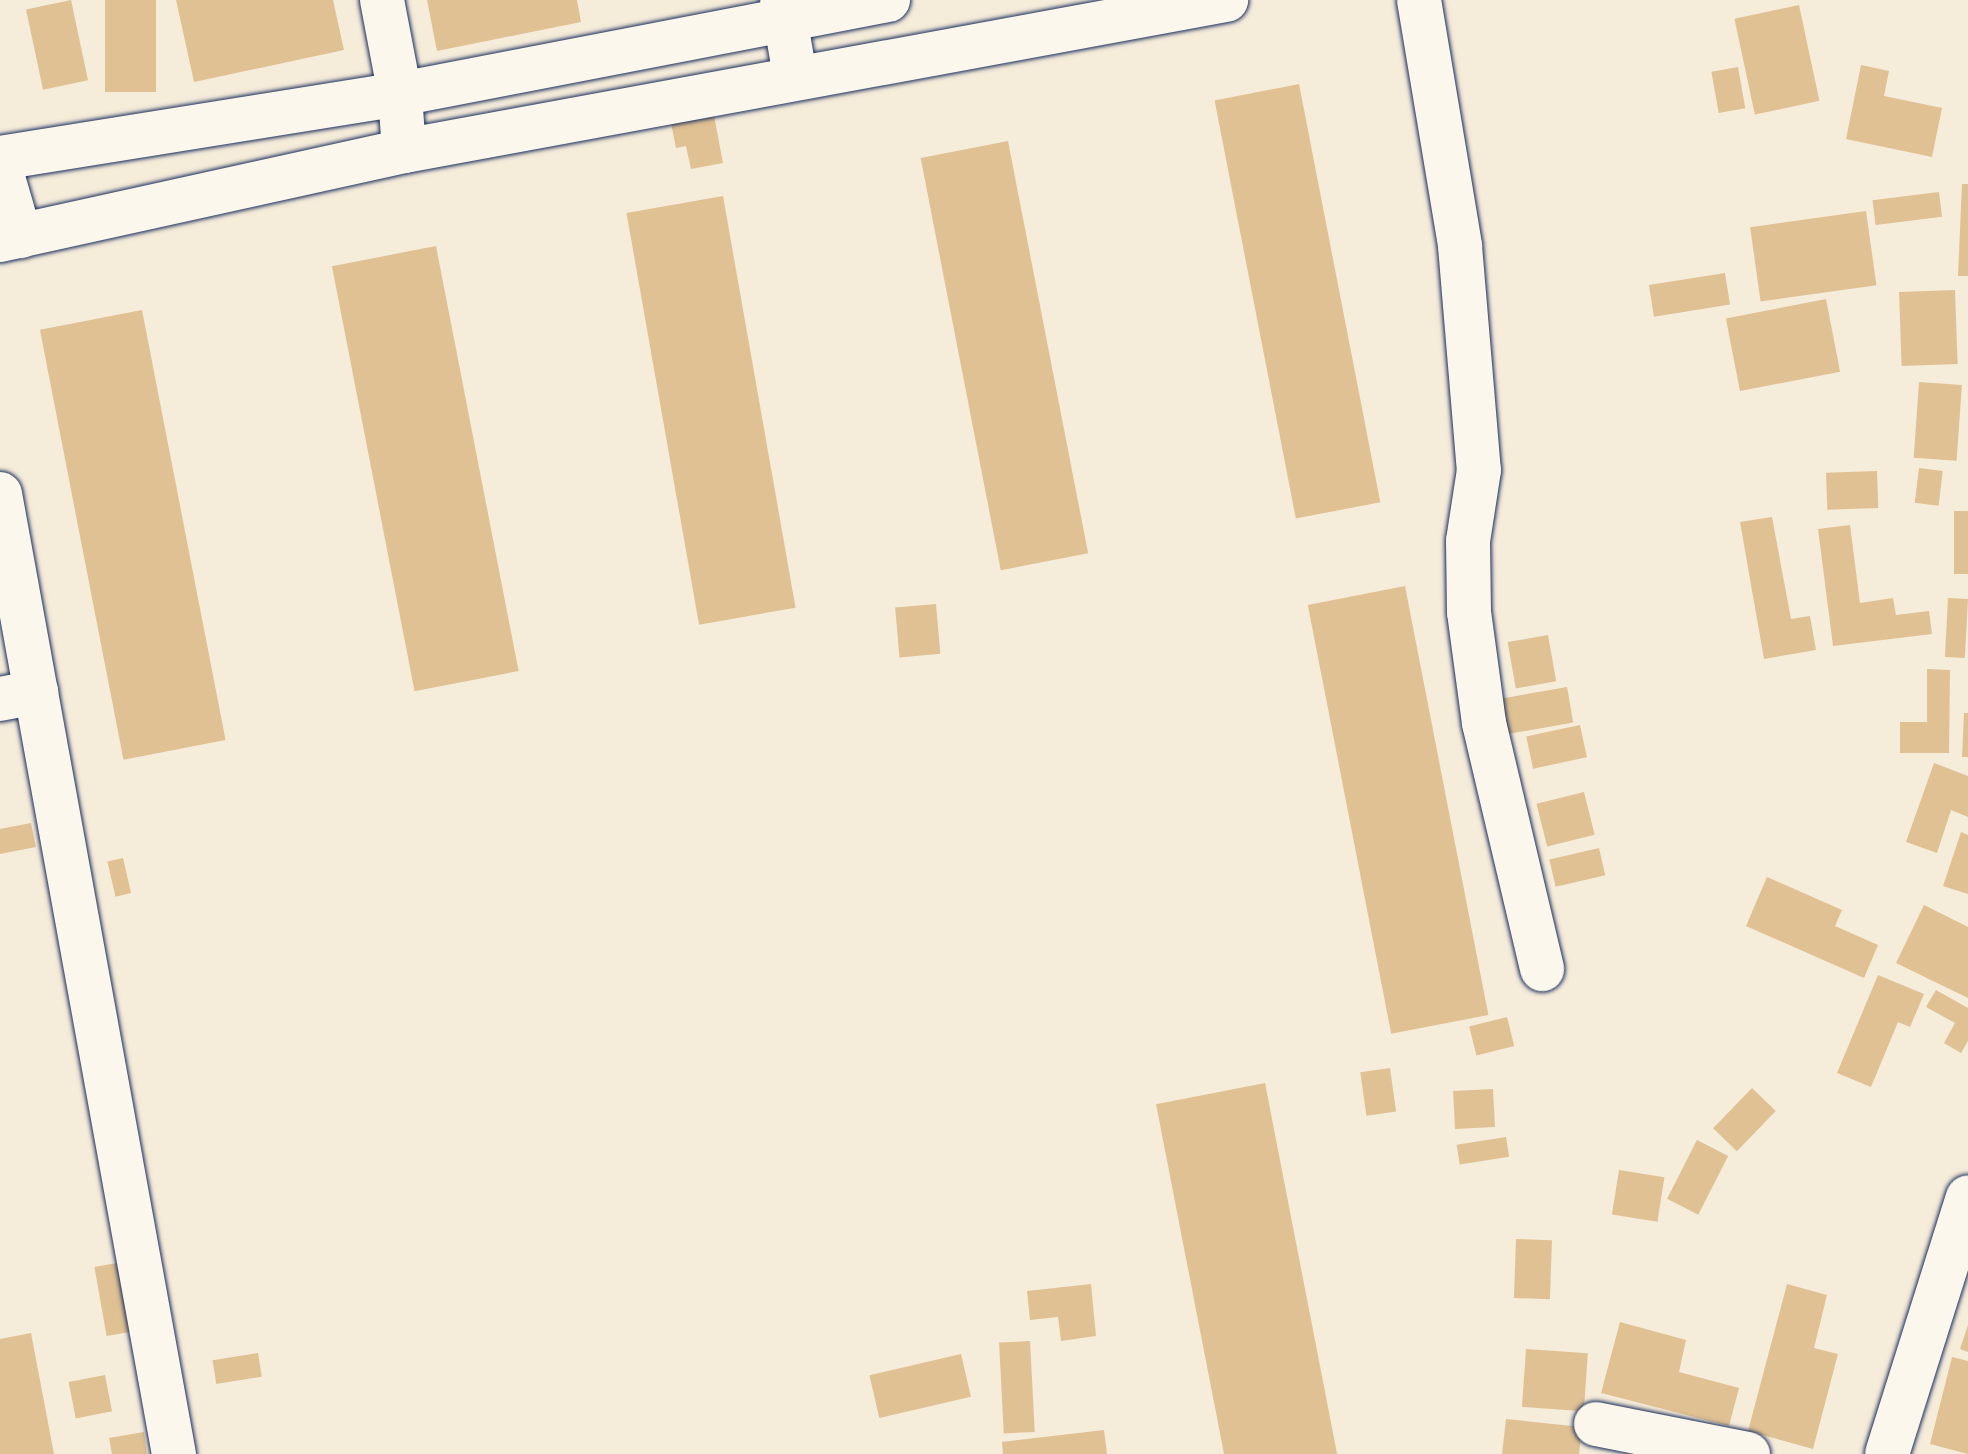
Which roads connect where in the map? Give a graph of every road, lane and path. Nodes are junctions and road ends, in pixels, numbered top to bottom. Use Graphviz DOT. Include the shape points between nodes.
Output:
graph roads {
  1 [pos="382,0"];
  2 [pos="888,0"];
  3 [pos="1419,0"];
  4 [pos="1218,1"];
  5 [pos="784,10"];
  6 [pos="795,76"];
  7 [pos="400,94"];
  8 [pos="404,151"];
  9 [pos="0,158"];
  10 [pos="0,167"];
  11 [pos="10,238"];
  12 [pos="0,494"];
  13 [pos="18,696"];
  14 [pos="1542,969"];
  15 [pos="1968,1197"];
  16 [pos="1596,1424"];
  17 [pos="174,1454"];
  18 [pos="1748,1454"];
  19 [pos="1887,1454"];
  1 -- 7 [label="street"];
  2 -- 5 [label="street"];
  3 -- 14 [label="street" via="1460,246 1477,440 1469,612 1484,723"];
  4 -- 6 [label="street"];
  5 -- 6 [label="street"];
  5 -- 7 [label="street"];
  6 -- 8 [label="street"];
  7 -- 8 [label="street"];
  7 -- 9 [label="street"];
  8 -- 11 [label="street"];
  10 -- 11 [label="street"];
  12 -- 13 [label="street"];
  13 -- 17 [label="street"];
  15 -- 19 [label="street"];
  16 -- 18 [label="street"];
}
